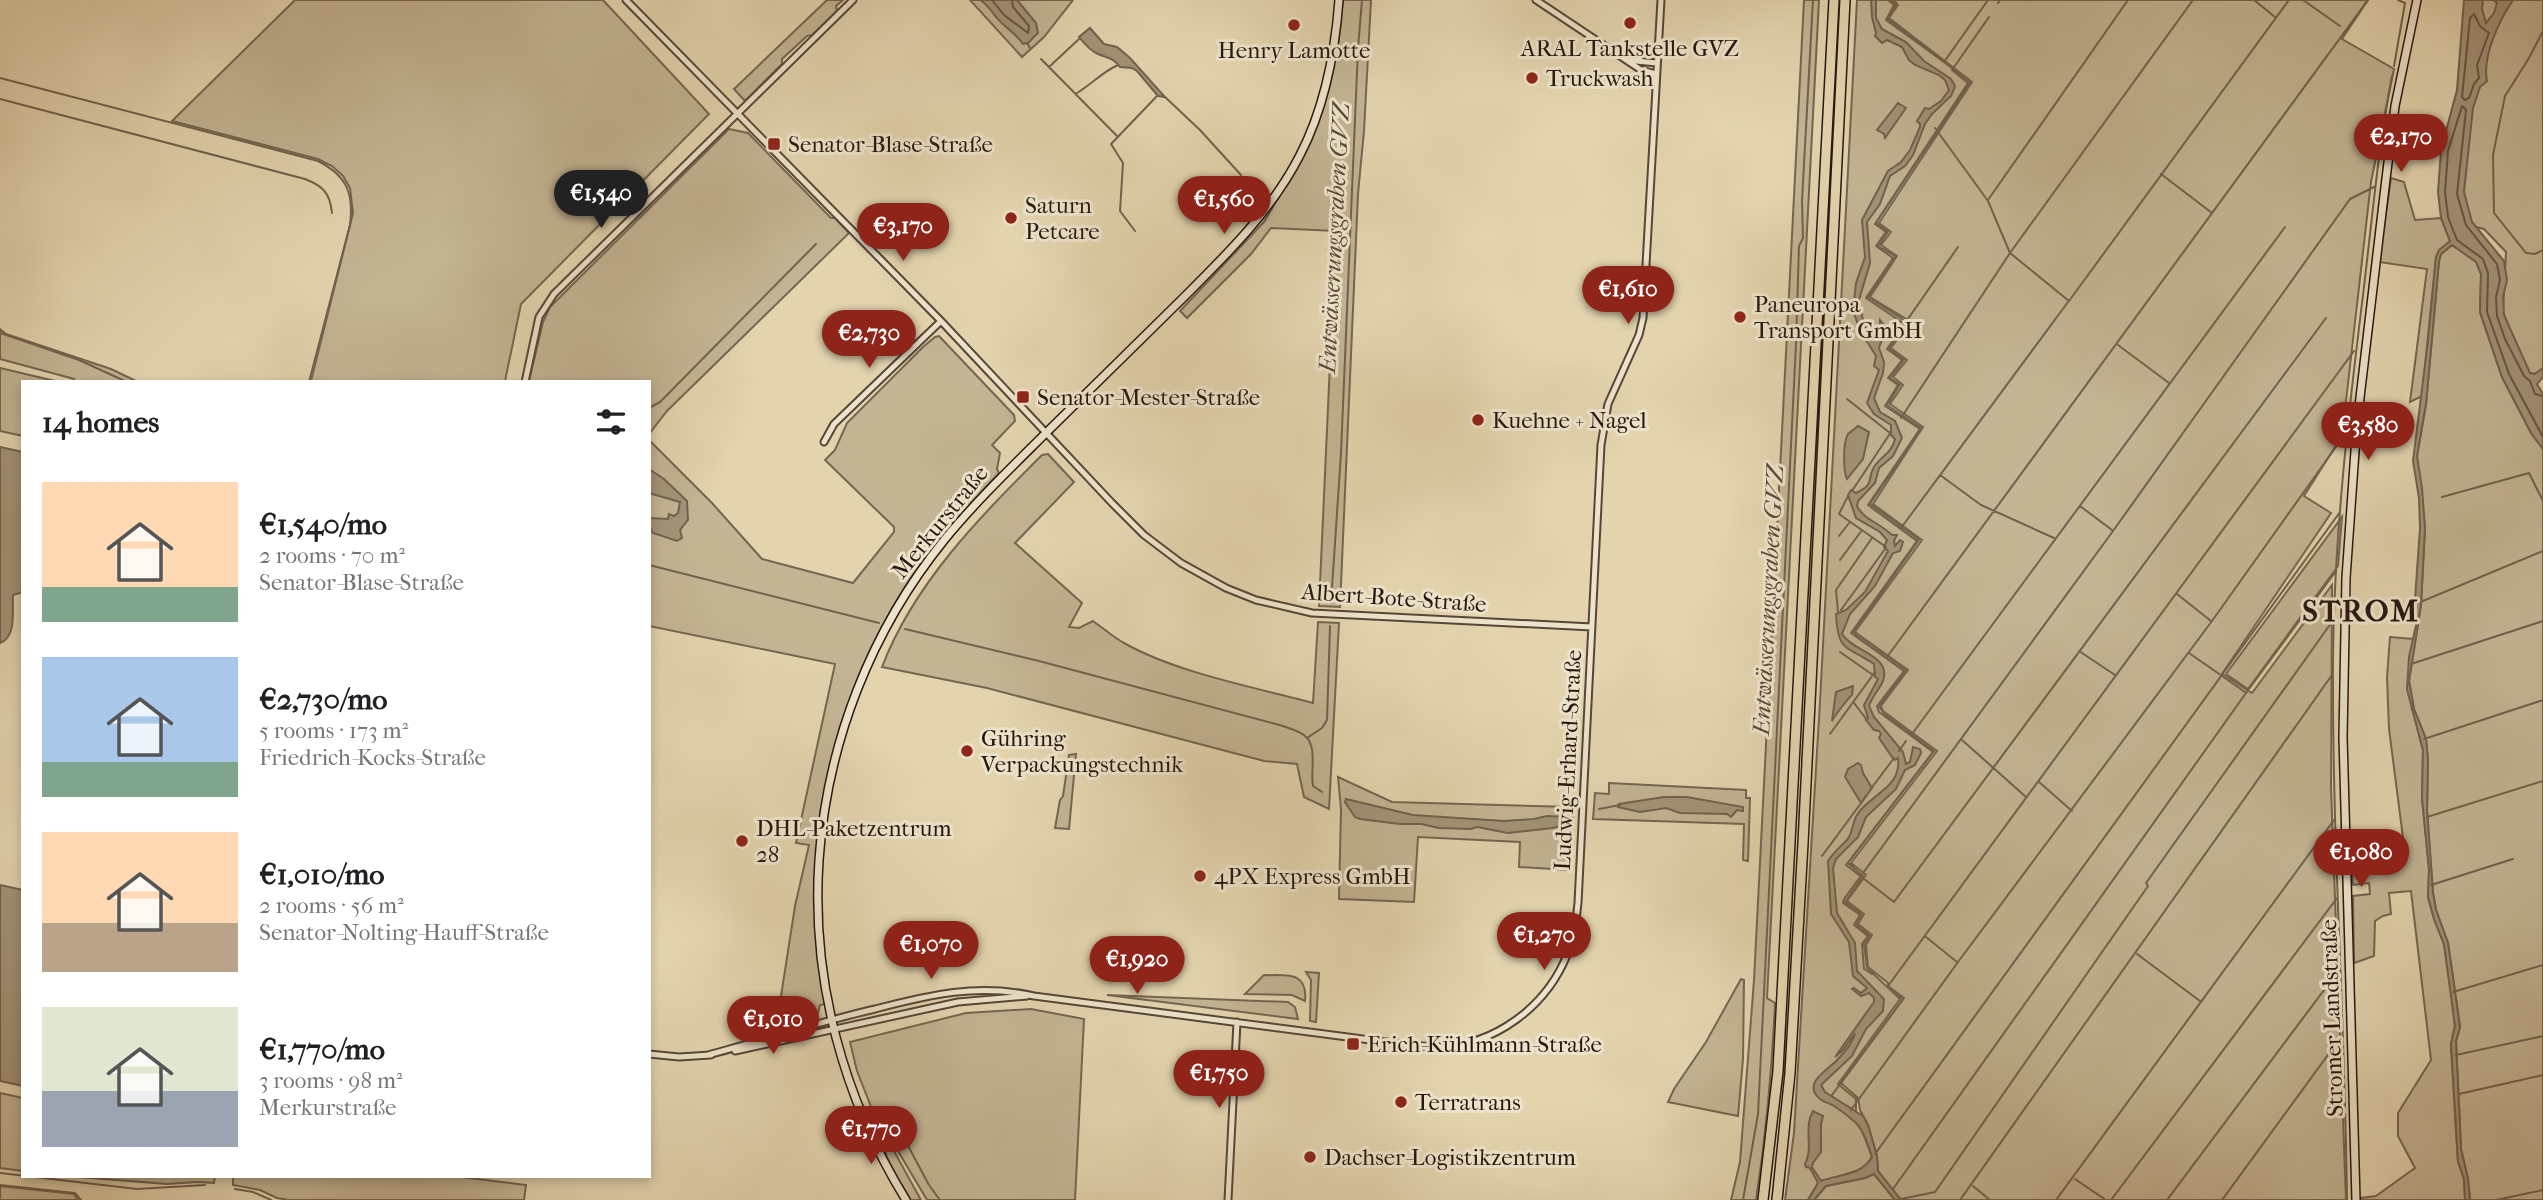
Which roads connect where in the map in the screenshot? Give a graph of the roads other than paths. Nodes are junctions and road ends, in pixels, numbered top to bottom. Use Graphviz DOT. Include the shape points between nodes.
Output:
graph roads {
  1 [pos="626,0"];
  2 [pos="853,0"];
  3 [pos="1339,0"];
  4 [pos="1536,0"];
  5 [pos="1661,0"];
  6 [pos="1834,0"];
  7 [pos="1845,0"];
  8 [pos="2417,0"];
  9 [pos="1546,3"];
  10 [pos="1614,51"];
  11 [pos="1657,63"];
  12 [pos="1656,74"];
  13 [pos="738,114"];
  14 [pos="941,321"];
  15 [pos="525,380"];
  16 [pos="1046,433"];
  17 [pos="824,442"];
  18 [pos="1592,628"];
  19 [pos="1034,996"];
  20 [pos="831,1019"];
  21 [pos="1237,1022"];
  22 [pos="834,1030"];
  23 [pos="651,1054"];
  24 [pos="708,1055"];
  25 [pos="906,1200"];
  26 [pos="1228,1200"];
  27 [pos="1763,1200"];
  28 [pos="1777,1200"];
  29 [pos="2356,1200"];
  1 -- 13 [label="street"];
  2 -- 13 [label="street"];
  3 -- 16 [label="street, Merkurstraße" via="1321,102 1281,188 1233,248"];
  4 -- 9 [label="street"];
  5 -- 11 [label="street, Ludwig-Erhard-Straße"];
  6 -- 27 [label="highway" via="1778,1072"];
  7 -- 28 [label="highway" via="1800,910"];
  8 -- 29 [label="street, Stromer Landstraße" via="2388,160 2357,423 2346,578 2343,737"];
  9 -- 10 [label="street"];
  10 -- 11 [label="street" via="1636,61"];
  10 -- 12 [label="street" via="1641,70"];
  11 -- 12 [label="street, Ludwig-Erhard-Straße"];
  12 -- 18 [label="street, Ludwig-Erhard-Straße" via="1643,318 1603,422"];
  13 -- 14 [label="street"];
  13 -- 15 [label="street" via="554,294 539,317"];
  14 -- 16 [label="street"];
  14 -- 17 [label="street" via="834,424"];
  16 -- 18 [label="street, Albert-Bote-Straße" via="1161,550 1204,577 1258,600 1343,615"];
  16 -- 20 [label="street, Merkurstraße" via="967,513 926,565 883,633 855,694 833,765 820,851 819,929"];
  18 -- 21 [label="street, Ludwig-Erhard-Straße" via="1578,903 1564,961 1542,997 1505,1027 1470,1042 1440,1047"];
  19 -- 20 [label="street, Ludwig-Erhard-Straße" via="995,989 958,990"];
  19 -- 21 [label="street, Ludwig-Erhard-Straße"];
  19 -- 22 [label="street, Ludwig-Erhard-Straße" via="958,1002"];
  20 -- 22 [label="street, Merkurstraße"];
  20 -- 24 [label="street, Ludwig-Erhard-Straße"];
  21 -- 26 [label="street"];
  22 -- 24 [label="street, Ludwig-Erhard-Straße"];
  22 -- 25 [label="street, Merkurstraße" via="863,1117"];
  23 -- 24 [label="street" via="684,1061"];
}
